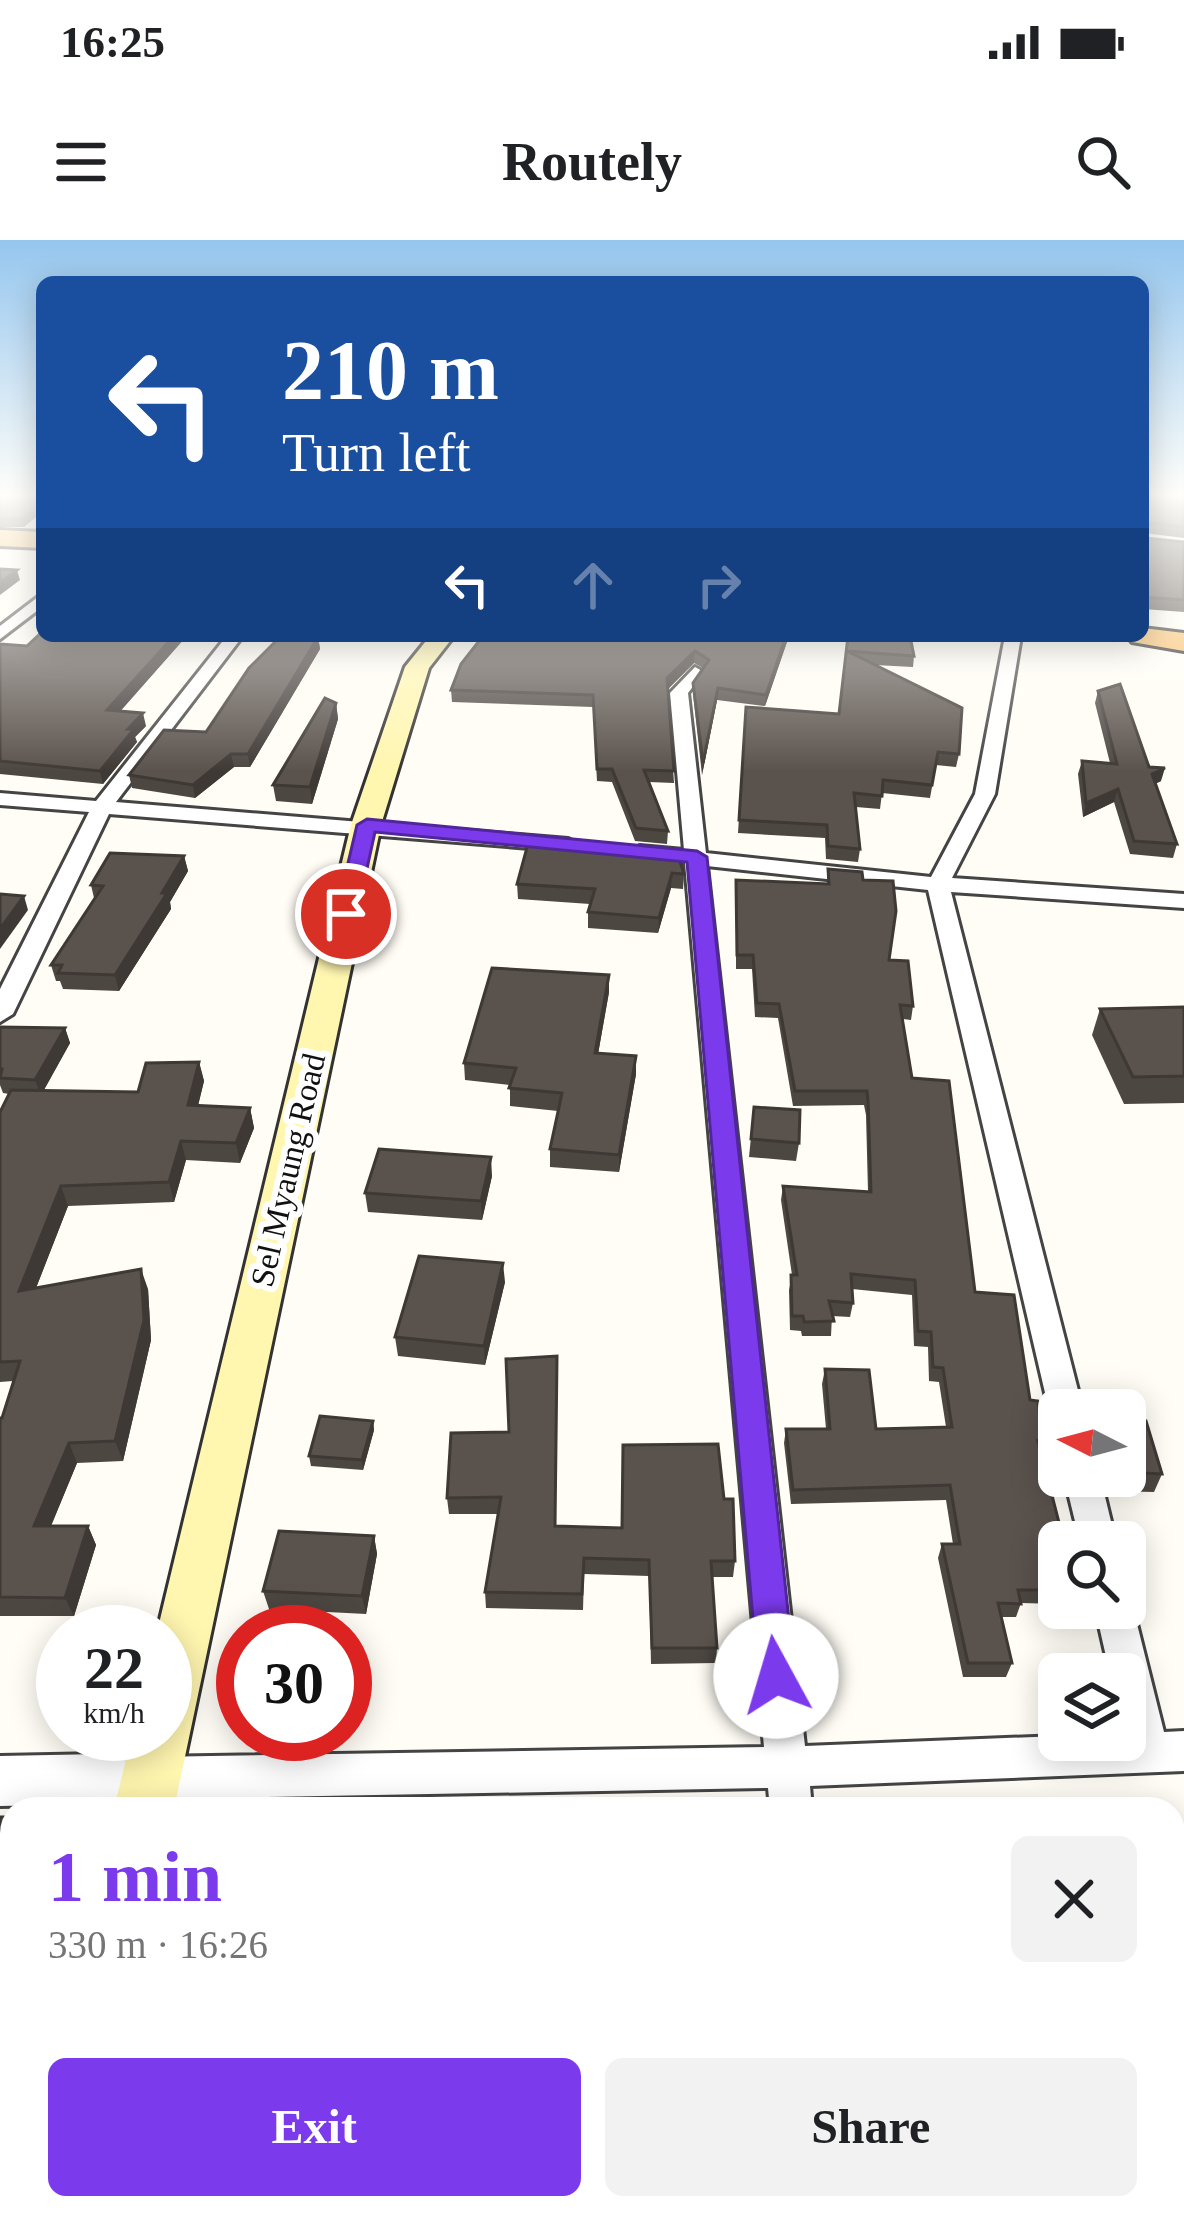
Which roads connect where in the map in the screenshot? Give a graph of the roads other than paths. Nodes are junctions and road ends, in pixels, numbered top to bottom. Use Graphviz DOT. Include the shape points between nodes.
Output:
graph roads {
  1 [pos="36,604"];
  2 [pos="1149,618"];
  3 [pos="1184,622"];
  4 [pos="0,634"];
  5 [pos="1149,637"];
  6 [pos="229,642"];
  7 [pos="437,642"];
  8 [pos="1011,642"];
  9 [pos="1184,642"];
  10 [pos="695,671"];
  11 [pos="0,799"];
  12 [pos="104,805"];
  13 [pos="367,825"];
  14 [pos="697,857"];
  15 [pos="938,884"];
  16 [pos="1184,901"];
  17 [pos="0,1014"];
  18 [pos="1061,1389"];
  19 [pos="190,1605"];
  20 [pos="1122,1629"];
  21 [pos="1166,1752"];
  22 [pos="785,1767"];
  23 [pos="152,1774"];
  24 [pos="0,1780"];
  25 [pos="789,1797"];
  1 -- 4 [label="street"];
  2 -- 3 [label="highway"];
  5 -- 9 [label="highway"];
  6 -- 12 [label="street"];
  7 -- 13 [label="main road, Sel Myaung Road" via="417,667"];
  8 -- 15 [label="street" via="985,794"];
  10 -- 14 [label="street" via="679,692"];
  11 -- 12 [label="street"];
  12 -- 13 [label="street"];
  12 -- 17 [label="street"];
  13 -- 14 [label="street"];
  13 -- 19 [label="main road, Sel Myaung Road"];
  14 -- 15 [label="street"];
  14 -- 22 [label="street"];
  15 -- 16 [label="street"];
  15 -- 18 [label="street"];
  20 -- 21 [label="street"];
  21 -- 22 [label="street"];
  22 -- 23 [label="street"];
  22 -- 25 [label="street"];
  23 -- 24 [label="street"];
}
